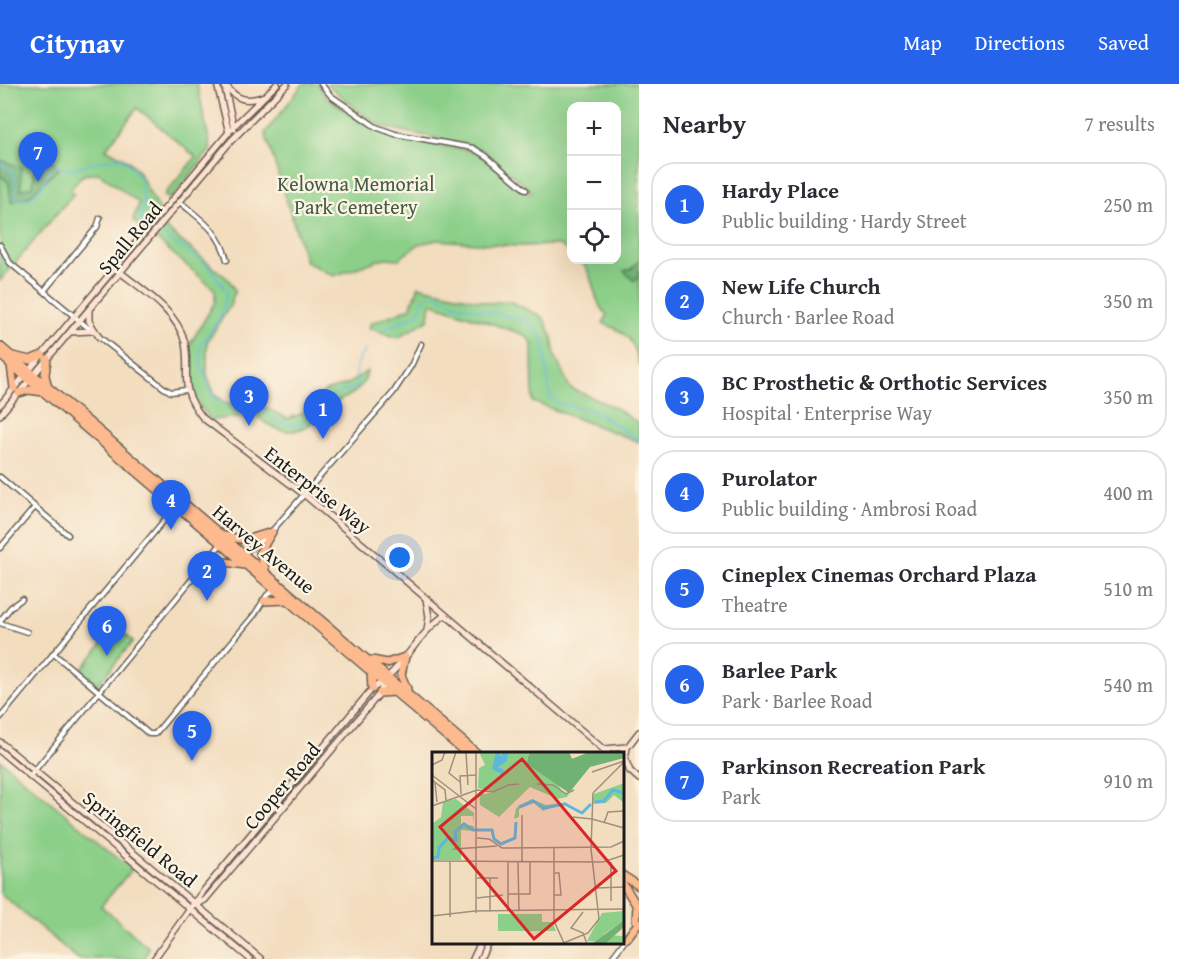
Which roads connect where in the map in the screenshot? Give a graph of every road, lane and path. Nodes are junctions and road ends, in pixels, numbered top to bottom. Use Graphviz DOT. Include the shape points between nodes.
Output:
graph roads {
  1 [pos="218,84"];
  2 [pos="225,84"];
  3 [pos="278,84"];
  4 [pos="286,84"];
  5 [pos="321,84"];
  6 [pos="270,92"];
  7 [pos="234,126"];
  8 [pos="228,133"];
  9 [pos="236,136"];
  10 [pos="526,190"];
  11 [pos="180,202"];
  12 [pos="100,218"];
  13 [pos="157,225"];
  14 [pos="0,245"];
  15 [pos="227,260"];
  16 [pos="118,271"];
  17 [pos="44,291"];
  18 [pos="89,310"];
  19 [pos="74,316"];
  20 [pos="81,320"];
  21 [pos="92,331"];
  22 [pos="70,332"];
  23 [pos="99,337"];
  24 [pos="421,344"];
  25 [pos="0,346"];
  26 [pos="0,355"];
  27 [pos="11,355"];
  28 [pos="44,357"];
  29 [pos="11,365"];
  30 [pos="29,375"];
  31 [pos="16,390"];
  32 [pos="47,390"];
  33 [pos="186,390"];
  34 [pos="0,405"];
  35 [pos="0,415"];
  36 [pos="0,477"];
  37 [pos="306,496"];
  38 [pos="177,506"];
  39 [pos="35,507"];
  40 [pos="192,509"];
  41 [pos="272,532"];
  42 [pos="68,535"];
  43 [pos="223,536"];
  44 [pos="224,547"];
  45 [pos="0,548"];
  46 [pos="243,554"];
  47 [pos="245,565"];
  48 [pos="204,567"];
  49 [pos="268,574"];
  50 [pos="275,590"];
  51 [pos="290,598"];
  52 [pos="22,599"];
  53 [pos="426,599"];
  54 [pos="264,601"];
  55 [pos="445,615"];
  56 [pos="0,622"];
  57 [pos="427,631"];
  58 [pos="27,632"];
  59 [pos="53,653"];
  60 [pos="405,657"];
  61 [pos="367,658"];
  62 [pos="370,671"];
  63 [pos="386,679"];
  64 [pos="372,689"];
  65 [pos="99,692"];
  66 [pos="395,692"];
  67 [pos="380,693"];
  68 [pos="414,698"];
  69 [pos="0,718"];
  70 [pos="639,732"];
  71 [pos="0,742"];
  72 [pos="627,747"];
  73 [pos="0,751"];
  74 [pos="603,751"];
  75 [pos="465,752"];
  76 [pos="477,752"];
  77 [pos="623,752"];
  78 [pos="624,766"];
  79 [pos="624,771"];
  80 [pos="630,771"];
  81 [pos="32,773"];
  82 [pos="639,779"];
  83 [pos="624,876"];
  84 [pos="624,885"];
  85 [pos="624,886"];
  86 [pos="639,886"];
  87 [pos="639,893"];
  88 [pos="193,907"];
  89 [pos="638,918"];
  90 [pos="627,938"];
  91 [pos="624,942"];
  92 [pos="486,944"];
  93 [pos="622,944"];
  94 [pos="476,958"];
  95 [pos="154,959"];
  96 [pos="250,959"];
  97 [pos="261,959"];
  98 [pos="611,959"];
  1 -- 8 [label="main road"];
  2 -- 6 [label="main road" via="242,100"];
  2 -- 7 [label="main road"];
  3 -- 6 [label="main road, Spall Road"];
  4 -- 9 [label="main road, Spall Road"];
  5 -- 10 [label="street" via="331,96 376,127 473,148"];
  6 -- 7 [label="main road, Spall Road"];
  7 -- 8 [label="main road, Spall Road"];
  7 -- 9 [label="main road"];
  8 -- 9 [label="main road"];
  8 -- 13 [label="main road, Spall Road"];
  9 -- 11 [label="main road, Spall Road"];
  11 -- 13 [label="main road, Spall Road"];
  11 -- 15 [label="street" via="215,232"];
  12 -- 17 [label="street"];
  13 -- 16 [label="main road, Spall Road"];
  14 -- 17 [label="street" via="10,263"];
  16 -- 18 [label="main road, Spall Road"];
  16 -- 19 [label="main road, Spall Road"];
  16 -- 33 [label="main road, Enterprise Way" via="169,313 179,327 185,342"];
  17 -- 19 [label="street"];
  18 -- 20 [label="main road, Spall Road"];
  18 -- 23 [label="main road" via="89,321"];
  19 -- 20 [label="street"];
  19 -- 28 [label="main road, Spall Road"];
  20 -- 21 [label="street"];
  20 -- 22 [label="main road, Spall Road"];
  21 -- 22 [label="main road"];
  21 -- 23 [label="street"];
  22 -- 28 [label="main road, Spall Road"];
  23 -- 33 [label="street" via="164,388 171,392"];
  24 -- 37 [label="street" via="393,393"];
  25 -- 27 [label="highway, Harvey Avenue"];
  26 -- 29 [label="highway, Harvey Avenue"];
  27 -- 28 [label="highway" via="30,360"];
  27 -- 30 [label="highway, Harvey Avenue"];
  28 -- 30 [label="main road, Spall Road"];
  28 -- 32 [label="highway"];
  29 -- 30 [label="highway, Harvey Avenue"];
  29 -- 31 [label="highway"];
  30 -- 31 [label="main road, Spall Road"];
  30 -- 32 [label="highway, Harvey Avenue"];
  31 -- 32 [label="highway"];
  31 -- 34 [label="main road, Spall Road"];
  31 -- 35 [label="main road, Spall Road"];
  32 -- 38 [label="highway, Harvey Avenue"];
  32 -- 40 [label="highway, Harvey Avenue"];
  33 -- 37 [label="main road, Enterprise Way" via="202,418"];
  36 -- 39 [label="street"];
  37 -- 41 [label="street"];
  37 -- 53 [label="main road, Enterprise Way"];
  38 -- 40 [label="highway"];
  38 -- 44 [label="highway, Harvey Avenue"];
  38 -- 59 [label="street"];
  39 -- 42 [label="street"];
  39 -- 45 [label="street"];
  40 -- 43 [label="highway, Harvey Avenue"];
  41 -- 43 [label="highway" via="246,540"];
  41 -- 46 [label="street"];
  41 -- 49 [label="highway" via="260,552"];
  43 -- 46 [label="highway, Harvey Avenue"];
  44 -- 46 [label="highway"];
  44 -- 47 [label="highway, Harvey Avenue"];
  44 -- 48 [label="street"];
  46 -- 49 [label="highway, Harvey Avenue"];
  47 -- 48 [label="highway" via="225,562"];
  47 -- 50 [label="highway, Harvey Avenue"];
  48 -- 65 [label="street"];
  49 -- 51 [label="highway, Harvey Avenue"];
  50 -- 51 [label="highway"];
  50 -- 54 [label="street"];
  51 -- 54 [label="highway"];
  51 -- 61 [label="highway, Harvey Avenue"];
  51 -- 62 [label="highway, Harvey Avenue"];
  52 -- 56 [label="street"];
  53 -- 55 [label="main road, Enterprise Way"];
  53 -- 57 [label="main road"];
  54 -- 65 [label="street" via="155,734 149,734"];
  55 -- 57 [label="main road, Cooper Road"];
  55 -- 74 [label="main road, Enterprise Way"];
  56 -- 58 [label="street"];
  57 -- 60 [label="main road, Cooper Road"];
  59 -- 65 [label="street"];
  59 -- 69 [label="street"];
  60 -- 61 [label="highway" via="387,663"];
  60 -- 63 [label="main road, Cooper Road"];
  60 -- 68 [label="highway" via="401,675"];
  61 -- 63 [label="highway, Harvey Avenue"];
  62 -- 63 [label="highway, Harvey Avenue"];
  62 -- 64 [label="highway"];
  63 -- 64 [label="main road, Cooper Road"];
  63 -- 66 [label="highway, Harvey Avenue"];
  63 -- 67 [label="main road, Cooper Road"];
  63 -- 68 [label="highway, Harvey Avenue"];
  64 -- 88 [label="main road, Cooper Road"];
  65 -- 81 [label="street"];
  66 -- 67 [label="highway"];
  66 -- 75 [label="highway, Harvey Avenue"];
  67 -- 88 [label="main road, Cooper Road" via="205,900"];
  68 -- 76 [label="highway, Harvey Avenue"];
  70 -- 72 [label="main road"];
  71 -- 81 [label="main road, Springfield Road"];
  72 -- 74 [label="main road"];
  72 -- 77 [label="main road"];
  72 -- 80 [label="main road" via="625,759"];
  73 -- 81 [label="main road, Springfield Road"];
  78 -- 80 [label="main road"];
  79 -- 80 [label="main road"];
  80 -- 82 [label="main road"];
  81 -- 88 [label="main road, Springfield Road"];
  83 -- 86 [label="highway"];
  84 -- 87 [label="highway"];
  85 -- 89 [label="highway" via="637,906"];
  88 -- 95 [label="main road, Cooper Road"];
  88 -- 96 [label="main road, Springfield Road"];
  88 -- 97 [label="main road, Springfield Road"];
  89 -- 90 [label="highway"];
  90 -- 91 [label="street"];
  92 -- 94 [label="main road"];
  93 -- 98 [label="street"];
}
